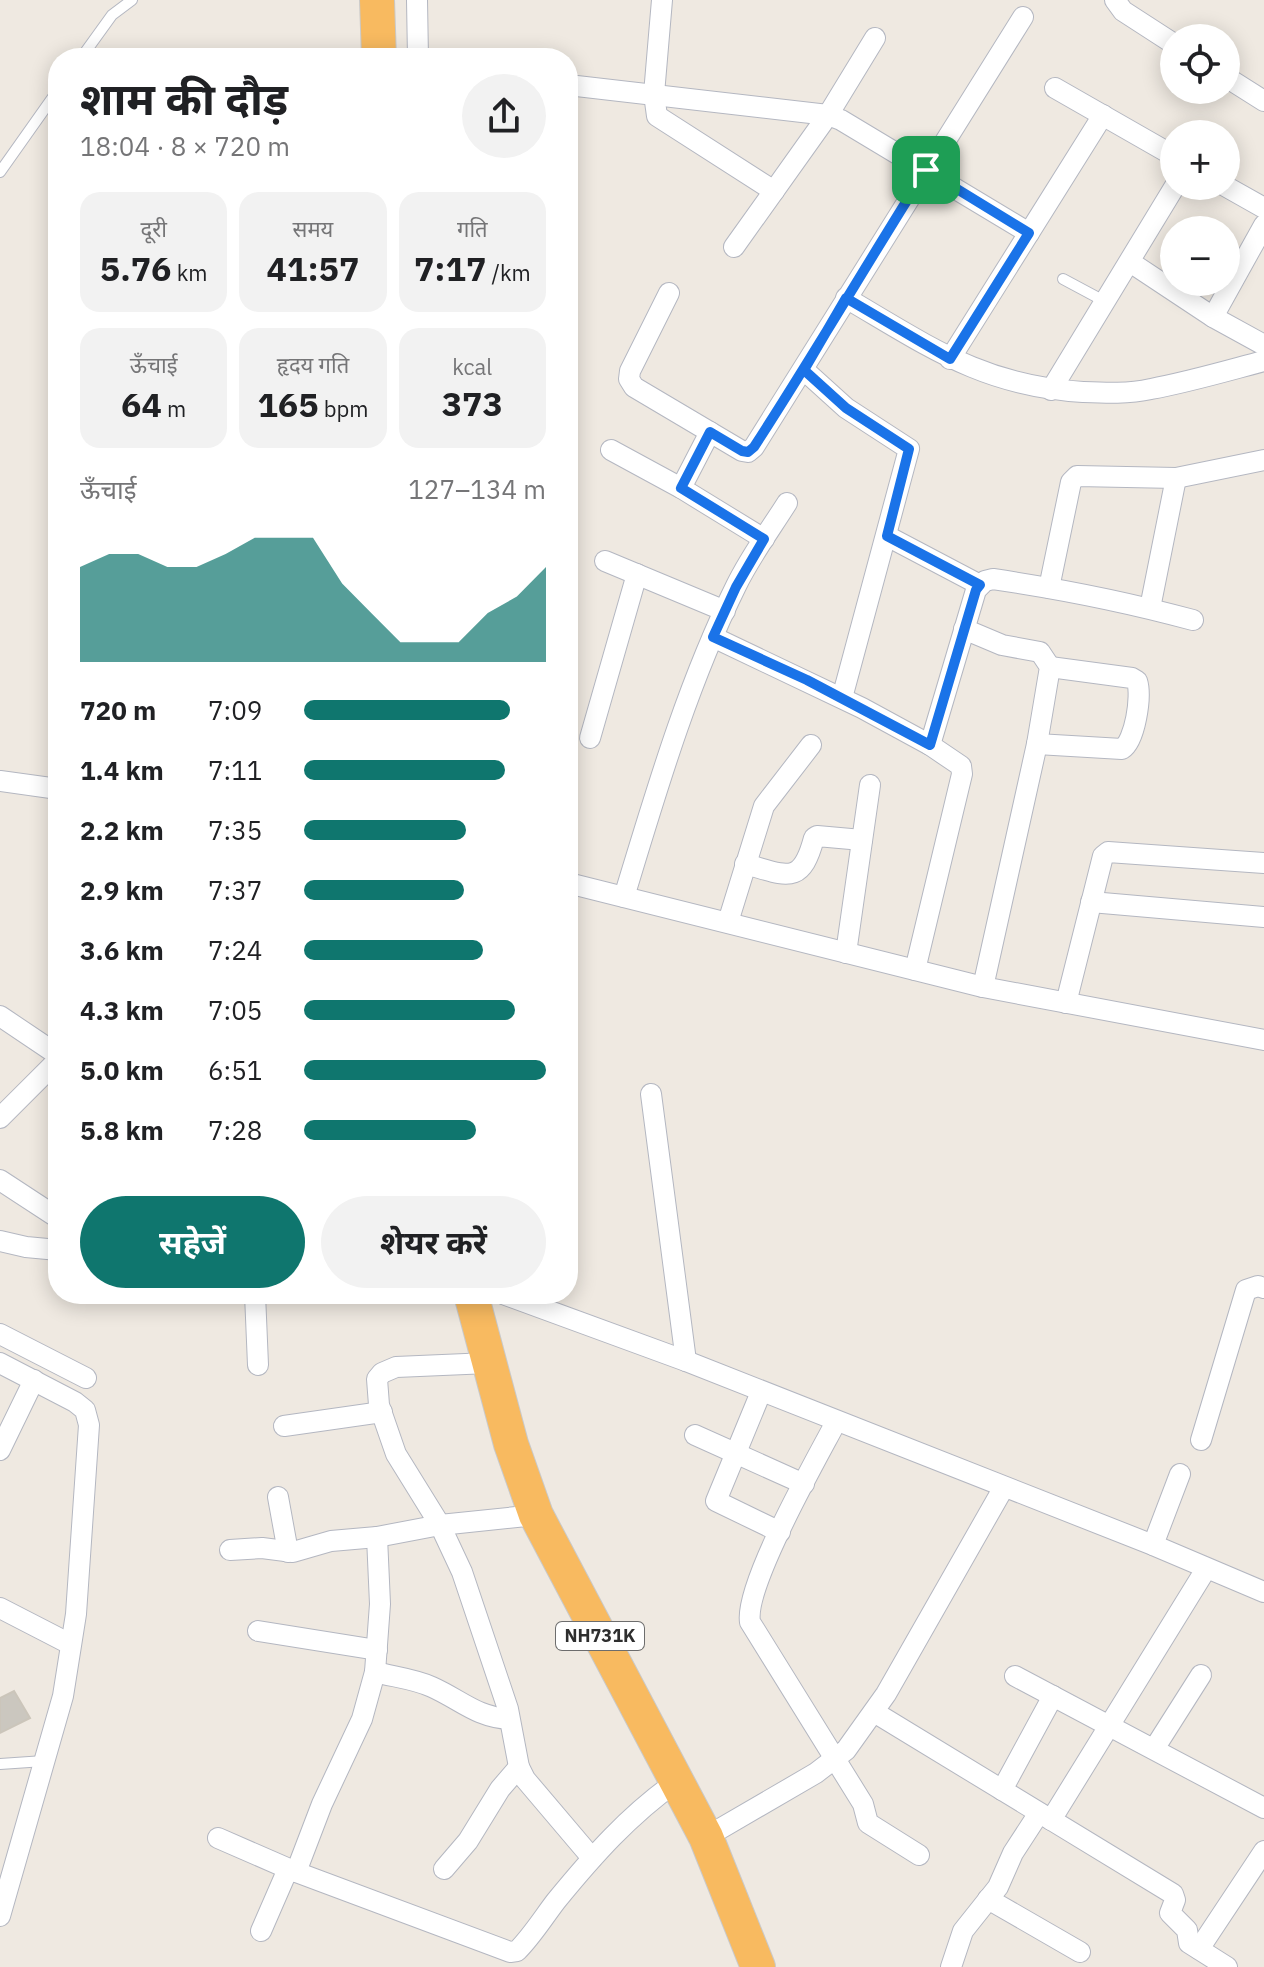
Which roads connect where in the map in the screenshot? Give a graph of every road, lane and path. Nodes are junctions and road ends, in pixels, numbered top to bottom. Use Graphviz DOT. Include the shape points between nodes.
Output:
graph roads {
  1 [pos="132,0"];
  2 [pos="377,0"];
  3 [pos="417,0"];
  4 [pos="662,0"];
  5 [pos="1115,0"];
  6 [pos="1023,17"];
  7 [pos="1160,35"];
  8 [pos="875,38"];
  9 [pos="88,48"];
  10 [pos="379,48"];
  11 [pos="418,48"];
  12 [pos="578,86"];
  13 [pos="1240,86"];
  14 [pos="1055,88"];
  15 [pos="654,94"];
  16 [pos="1264,101"];
  17 [pos="48,104"];
  18 [pos="828,115"];
  19 [pos="1103,115"];
  20 [pos="1160,148"];
  21 [pos="926,170"];
  22 [pos="0,172"];
  23 [pos="774,191"];
  24 [pos="1240,194"];
  25 [pos="1167,200"];
  26 [pos="1264,208"];
  27 [pos="1264,225"];
  28 [pos="1029,233"];
  29 [pos="734,247"];
  30 [pos="1130,262"];
  31 [pos="1063,279"];
  32 [pos="669,293"];
  33 [pos="846,298"];
  34 [pos="1106,302"];
  35 [pos="1213,317"];
  36 [pos="1264,345"];
  37 [pos="950,359"];
  38 [pos="1264,361"];
  39 [pos="804,370"];
  40 [pos="1051,390"];
  41 [pos="710,432"];
  42 [pos="611,450"];
  43 [pos="1264,460"];
  44 [pos="1176,478"];
  45 [pos="681,488"];
  46 [pos="787,503"];
  47 [pos="887,536"];
  48 [pos="764,539"];
  49 [pos="605,561"];
  50 [pos="637,574"];
  51 [pos="980,585"];
  52 [pos="1049,588"];
  53 [pos="1150,608"];
  54 [pos="725,611"];
  55 [pos="1193,620"];
  56 [pos="964,629"];
  57 [pos="713,637"];
  58 [pos="1050,667"];
  59 [pos="842,698"];
  60 [pos="590,738"];
  61 [pos="1037,744"];
  62 [pos="811,745"];
  63 [pos="930,745"];
  64 [pos="0,781"];
  65 [pos="870,785"];
  66 [pos="48,788"];
  67 [pos="862,840"];
  68 [pos="1264,863"];
  69 [pos="745,864"];
  70 [pos="578,886"];
  71 [pos="624,897"];
  72 [pos="1091,902"];
  73 [pos="1264,917"];
  74 [pos="728,922"];
  75 [pos="846,953"];
  76 [pos="915,970"];
  77 [pos="983,987"];
  78 [pos="1066,1003"];
  79 [pos="0,1016"];
  80 [pos="1264,1040"];
  81 [pos="48,1050"];
  82 [pos="48,1068"];
  83 [pos="651,1094"];
  84 [pos="0,1118"];
  85 [pos="0,1180"];
  86 [pos="48,1211"];
  87 [pos="0,1241"];
  88 [pos="48,1249"];
  89 [pos="1264,1288"];
  90 [pos="255,1304"];
  91 [pos="474,1304"];
  92 [pos="530,1304"];
  93 [pos="0,1334"];
  94 [pos="686,1361"];
  95 [pos="0,1363"];
  96 [pos="489,1363"];
  97 [pos="258,1365"];
  98 [pos="86,1378"];
  99 [pos="34,1380"];
  100 [pos="761,1392"];
  101 [pos="382,1412"];
  102 [pos="836,1422"];
  103 [pos="284,1426"];
  104 [pos="695,1435"];
  105 [pos="1201,1440"];
  106 [pos="0,1450"];
  107 [pos="735,1453"];
  108 [pos="1180,1474"];
  109 [pos="804,1484"];
  110 [pos="1004,1487"];
  111 [pos="278,1497"];
  112 [pos="536,1515"];
  113 [pos="440,1525"];
  114 [pos="780,1532"];
  115 [pos="377,1537"];
  116 [pos="1153,1545"];
  117 [pos="230,1550"];
  118 [pos="288,1552"];
  119 [pos="1206,1569"];
  120 [pos="1264,1592"];
  121 [pos="0,1608"];
  122 [pos="258,1631"];
  123 [pos="70,1644"];
  124 [pos="377,1650"];
  125 [pos="375,1672"];
  126 [pos="1201,1675"];
  127 [pos="1015,1676"];
  128 [pos="1053,1696"];
  129 [pos="874,1712"];
  130 [pos="509,1719"];
  131 [pos="1108,1725"];
  132 [pos="1154,1749"];
  133 [pos="834,1760"];
  134 [pos="46,1761"];
  135 [pos="0,1764"];
  136 [pos="519,1767"];
  137 [pos="676,1782"];
  138 [pos="1002,1790"];
  139 [pos="1264,1808"];
  140 [pos="1045,1817"];
  141 [pos="706,1837"];
  142 [pos="218,1838"];
  143 [pos="1264,1851"];
  144 [pos="919,1855"];
  145 [pos="592,1858"];
  146 [pos="444,1869"];
  147 [pos="292,1870"];
  148 [pos="988,1899"];
  149 [pos="0,1916"];
  150 [pos="261,1931"];
  151 [pos="1199,1949"];
  152 [pos="1080,1952"];
  153 [pos="518,1959"];
  154 [pos="758,1967"];
  155 [pos="951,1967"];
  156 [pos="1227,1967"];
  1 -- 9 [label="lane" via="112,15"];
  2 -- 10 [label="highway"];
  3 -- 11 [label="street"];
  4 -- 15 [label="street"];
  5 -- 7 [label="street"];
  6 -- 21 [label="street"];
  8 -- 18 [label="street"];
  12 -- 15 [label="street"];
  13 -- 16 [label="street"];
  14 -- 19 [label="street"];
  15 -- 18 [label="street"];
  15 -- 23 [label="street" via="661,120"];
  17 -- 22 [label="lane"];
  18 -- 21 [label="street"];
  18 -- 23 [label="street"];
  19 -- 20 [label="street"];
  19 -- 28 [label="street"];
  21 -- 28 [label="street"];
  21 -- 33 [label="street"];
  23 -- 29 [label="street"];
  24 -- 26 [label="street"];
  25 -- 30 [label="street"];
  27 -- 35 [label="street"];
  28 -- 37 [label="street"];
  30 -- 34 [label="street"];
  30 -- 35 [label="street"];
  31 -- 34 [label="lane"];
  32 -- 41 [label="street" via="629,379"];
  33 -- 37 [label="street"];
  33 -- 39 [label="street"];
  34 -- 40 [label="street"];
  35 -- 36 [label="street"];
  37 -- 40 [label="street" via="1011,382"];
  38 -- 40 [label="street" via="1129,392"];
  39 -- 41 [label="street" via="748,452"];
  39 -- 47 [label="street" via="846,408 909,449"];
  41 -- 45 [label="street"];
  42 -- 45 [label="street"];
  43 -- 44 [label="street"];
  44 -- 52 [label="street" via="1077,476 1071,482"];
  44 -- 53 [label="street"];
  45 -- 48 [label="street"];
  46 -- 48 [label="street"];
  47 -- 51 [label="street"];
  47 -- 59 [label="street"];
  48 -- 54 [label="street"];
  49 -- 50 [label="street"];
  50 -- 54 [label="street"];
  50 -- 60 [label="street"];
  51 -- 52 [label="street" via="993,579"];
  51 -- 56 [label="street"];
  52 -- 53 [label="street"];
  53 -- 55 [label="street"];
  54 -- 57 [label="street"];
  56 -- 58 [label="street" via="1002,645 1040,652"];
  56 -- 63 [label="street"];
  57 -- 59 [label="street"];
  57 -- 71 [label="street" via="664,765"];
  58 -- 61 [label="street"];
  58 -- 61 [label="street" via="1132,678 1139,695 1131,738 1122,749"];
  59 -- 63 [label="street"];
  61 -- 77 [label="street"];
  62 -- 69 [label="street" via="768,797"];
  63 -- 76 [label="street" via="961,766 962,774"];
  64 -- 66 [label="street"];
  65 -- 67 [label="street"];
  67 -- 69 [label="street" via="817,836 805,865 788,876"];
  67 -- 75 [label="street"];
  68 -- 72 [label="street" via="1108,852"];
  69 -- 74 [label="street"];
  70 -- 71 [label="street"];
  71 -- 74 [label="street"];
  72 -- 73 [label="street"];
  72 -- 78 [label="street"];
  74 -- 75 [label="street"];
  75 -- 76 [label="street"];
  76 -- 77 [label="street"];
  77 -- 78 [label="street"];
  78 -- 80 [label="street"];
  79 -- 81 [label="street"];
  82 -- 84 [label="street"];
  83 -- 94 [label="street"];
  85 -- 86 [label="street"];
  87 -- 88 [label="street"];
  89 -- 105 [label="street" via="1246,1290"];
  90 -- 97 [label="street"];
  91 -- 96 [label="highway, NH731K"];
  92 -- 94 [label="street"];
  93 -- 98 [label="street"];
  94 -- 100 [label="street"];
  95 -- 99 [label="street"];
  96 -- 101 [label="street" via="396,1367 382,1373 376,1389"];
  96 -- 112 [label="highway, NH731K"];
  99 -- 106 [label="street"];
  99 -- 123 [label="street" via="85,1410 89,1425"];
  100 -- 102 [label="street"];
  100 -- 107 [label="street"];
  101 -- 103 [label="street"];
  101 -- 113 [label="street" via="403,1468"];
  102 -- 109 [label="street"];
  102 -- 110 [label="street"];
  104 -- 107 [label="street"];
  107 -- 109 [label="street"];
  107 -- 114 [label="street" via="716,1501"];
  108 -- 116 [label="street"];
  109 -- 114 [label="street"];
  110 -- 116 [label="street"];
  110 -- 129 [label="street"];
  111 -- 118 [label="street"];
  112 -- 113 [label="street"];
  112 -- 137 [label="highway, NH731K"];
  113 -- 115 [label="street"];
  113 -- 130 [label="street" via="472,1598"];
  114 -- 133 [label="street" via="751,1601 750,1622"];
  115 -- 118 [label="street"];
  115 -- 124 [label="street"];
  116 -- 119 [label="street"];
  117 -- 118 [label="street"];
  119 -- 120 [label="street"];
  119 -- 131 [label="street"];
  121 -- 123 [label="street"];
  122 -- 124 [label="street"];
  123 -- 134 [label="street"];
  124 -- 125 [label="street"];
  125 -- 130 [label="street" via="424,1684 491,1718"];
  125 -- 147 [label="street" via="362,1719"];
  126 -- 132 [label="street"];
  127 -- 128 [label="street"];
  128 -- 131 [label="street"];
  128 -- 138 [label="street"];
  129 -- 133 [label="street"];
  129 -- 138 [label="street"];
  130 -- 136 [label="street"];
  131 -- 132 [label="street"];
  131 -- 140 [label="street"];
  132 -- 139 [label="street"];
  133 -- 141 [label="street"];
  133 -- 144 [label="street" via="863,1804 868,1823"];
  134 -- 135 [label="lane"];
  134 -- 149 [label="street"];
  136 -- 145 [label="street"];
  136 -- 146 [label="street"];
  137 -- 141 [label="highway, NH731K"];
  137 -- 145 [label="street" via="633,1815"];
  138 -- 140 [label="street"];
  140 -- 148 [label="street" via="1013,1853"];
  140 -- 151 [label="street" via="1173,1894 1170,1913 1187,1930 1189,1943"];
  141 -- 154 [label="highway, NH731K"];
  142 -- 147 [label="street"];
  143 -- 151 [label="street"];
  145 -- 153 [label="street"];
  147 -- 150 [label="street"];
  147 -- 153 [label="street"];
  148 -- 152 [label="street"];
  148 -- 155 [label="street" via="963,1931"];
  151 -- 156 [label="street"];
}
